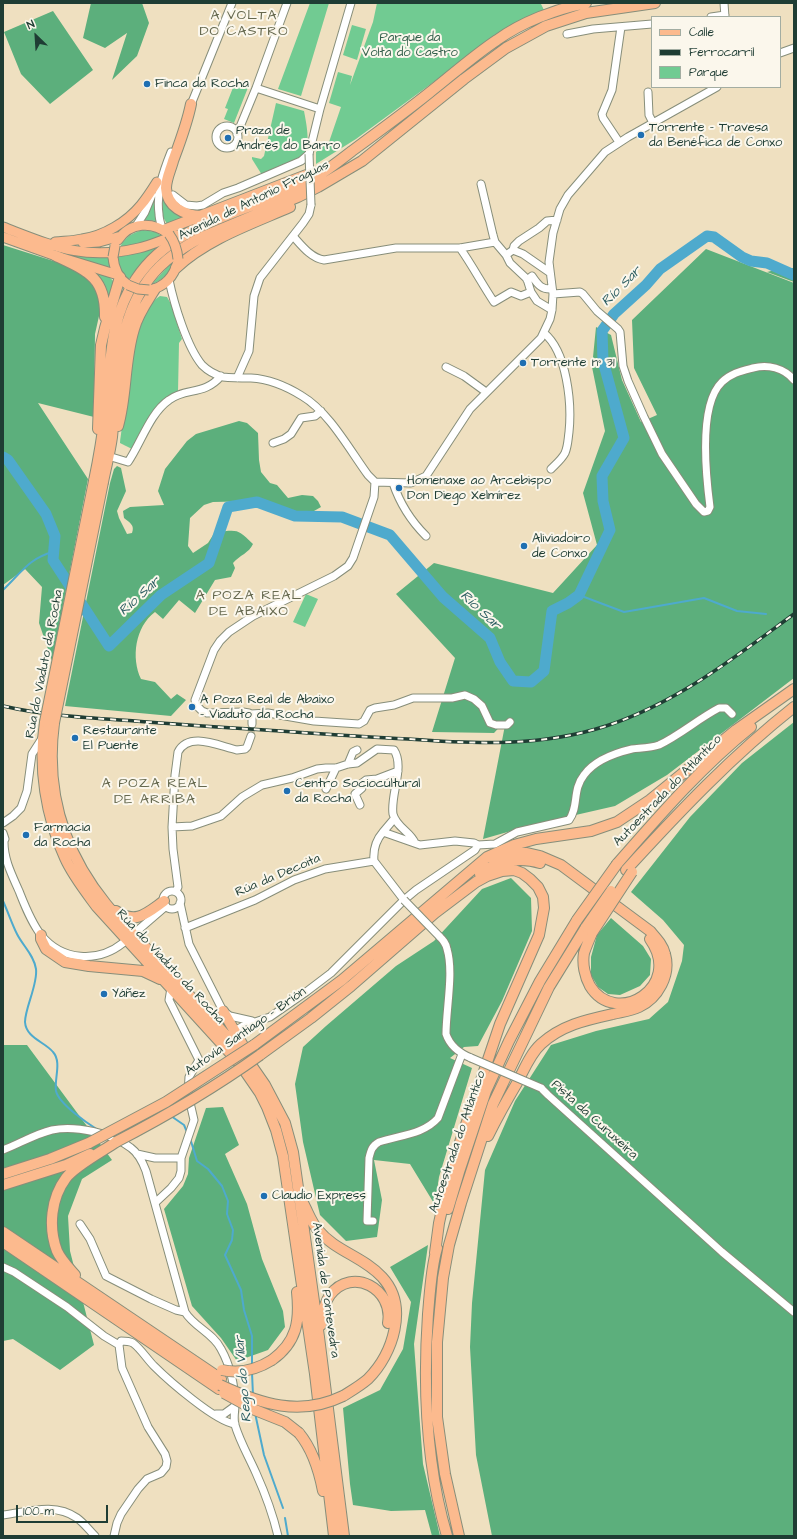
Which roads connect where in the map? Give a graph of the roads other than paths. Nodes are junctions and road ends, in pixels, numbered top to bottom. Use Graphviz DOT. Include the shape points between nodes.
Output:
graph roads {
  1 [pos="232,3"];
  2 [pos="288,3"];
  3 [pos="351,3"];
  4 [pos="586,3"];
  5 [pos="655,3"];
  6 [pos="724,3"];
  7 [pos="725,16"];
  8 [pos="651,24"];
  9 [pos="621,27"];
  10 [pos="567,34"];
  11 [pos="794,48"];
  12 [pos="781,53"];
  13 [pos="256,88"];
  14 [pos="715,88"];
  15 [pos="648,92"];
  16 [pos="191,104"];
  17 [pos="320,109"];
  18 [pos="653,123"];
  19 [pos="237,134"];
  20 [pos="619,142"];
  21 [pos="361,145"];
  22 [pos="309,154"];
  23 [pos="362,161"];
  24 [pos="166,166"];
  25 [pos="157,182"];
  26 [pos="481,184"];
  27 [pos="173,195"];
  28 [pos="203,216"];
  29 [pos="557,220"];
  30 [pos="136,226"];
  31 [pos="3,227"];
  32 [pos="165,231"];
  33 [pos="190,232"];
  34 [pos="121,236"];
  35 [pos="293,236"];
  36 [pos="3,237"];
  37 [pos="30,237"];
  38 [pos="54,242"];
  39 [pos="496,242"];
  40 [pos="460,248"];
  41 [pos="512,250"];
  42 [pos="506,255"];
  43 [pos="56,256"];
  44 [pos="177,264"];
  45 [pos="153,266"];
  46 [pos="549,272"];
  47 [pos="119,276"];
  48 [pos="169,280"];
  49 [pos="527,280"];
  50 [pos="154,288"];
  51 [pos="531,292"];
  52 [pos="552,292"];
  53 [pos="173,296"];
  54 [pos="552,310"];
  55 [pos="105,328"];
  56 [pos="544,333"];
  57 [pos="446,367"];
  58 [pos="221,376"];
  59 [pos="237,378"];
  60 [pos="794,380"];
  61 [pos="486,392"];
  62 [pos="321,411"];
  63 [pos="112,437"];
  64 [pos="273,444"];
  65 [pos="108,456"];
  66 [pos="98,464"];
  67 [pos="551,469"];
  68 [pos="99,481"];
  69 [pos="375,482"];
  70 [pos="393,483"];
  71 [pos="426,536"];
  72 [pos="794,689"];
  73 [pos="794,694"];
  74 [pos="794,707"];
  75 [pos="251,714"];
  76 [pos="732,714"];
  77 [pos="510,722"];
  78 [pos="49,723"];
  79 [pos="252,724"];
  80 [pos="251,736"];
  81 [pos="43,737"];
  82 [pos="357,750"];
  83 [pos="348,764"];
  84 [pos="336,768"];
  85 [pos="398,771"];
  86 [pos="326,789"];
  87 [pos="360,806"];
  88 [pos="394,819"];
  89 [pos="3,823"];
  90 [pos="172,827"];
  91 [pos="383,832"];
  92 [pos="3,833"];
  93 [pos="3,843"];
  94 [pos="415,844"];
  95 [pos="478,845"];
  96 [pos="4,858"];
  97 [pos="374,861"];
  98 [pos="476,866"];
  99 [pos="176,891"];
  100 [pos="404,900"];
  101 [pos="165,903"];
  102 [pos="180,903"];
  103 [pos="106,904"];
  104 [pos="435,913"];
  105 [pos="185,928"];
  106 [pos="589,930"];
  107 [pos="138,931"];
  108 [pos="41,935"];
  109 [pos="123,943"];
  110 [pos="168,985"];
  111 [pos="223,1011"];
  112 [pos="257,1022"];
  113 [pos="236,1034"];
  114 [pos="462,1054"];
  115 [pos="244,1062"];
  116 [pos="258,1074"];
  117 [pos="3,1150"];
  118 [pos="103,1150"];
  119 [pos="137,1154"];
  120 [pos="155,1158"];
  121 [pos="181,1158"];
  122 [pos="474,1163"];
  123 [pos="146,1171"];
  124 [pos="3,1174"];
  125 [pos="3,1185"];
  126 [pos="300,1197"];
  127 [pos="155,1203"];
  128 [pos="373,1221"];
  129 [pos="80,1224"];
  130 [pos="3,1232"];
  131 [pos="3,1242"];
  132 [pos="3,1250"];
  133 [pos="435,1253"];
  134 [pos="299,1260"];
  135 [pos="37,1266"];
  136 [pos="3,1267"];
  137 [pos="86,1287"];
  138 [pos="186,1312"];
  139 [pos="794,1312"];
  140 [pos="319,1337"];
  141 [pos="119,1345"];
  142 [pos="221,1381"];
  143 [pos="341,1393"];
  144 [pos="235,1406"];
  145 [pos="215,1414"];
  146 [pos="235,1424"];
  147 [pos="3,1515"];
  148 [pos="95,1536"];
  149 [pos="114,1536"];
  150 [pos="278,1536"];
  151 [pos="329,1536"];
  152 [pos="334,1536"];
  153 [pos="344,1536"];
  154 [pos="447,1536"];
  155 [pos="460,1536"];
  1 -- 16 [label="street"];
  2 -- 13 [label="street"];
  3 -- 17 [label="street"];
  4 -- 21 [label="highway, Avenida de Antonio Fraguas" via="542,17 497,39"];
  5 -- 23 [label="highway, Avenida de Antonio Fraguas" via="586,13 546,26 506,48 441,96"];
  6 -- 7 [label="street"];
  8 -- 9 [label="street"];
  9 -- 10 [label="street"];
  9 -- 20 [label="street" via="612,90 602,114"];
  11 -- 12 [label="street"];
  13 -- 17 [label="street"];
  13 -- 19 [label="street"];
  14 -- 18 [label="street"];
  15 -- 18 [label="street" via="649,115"];
  16 -- 24 [label="street"];
  16 -- 28 [label="highway" via="166,189 171,202 179,211"];
  17 -- 22 [label="street"];
  18 -- 20 [label="street"];
  20 -- 29 [label="street" via="605,152 568,194"];
  21 -- 28 [label="highway" via="308,174"];
  21 -- 33 [label="highway, Avenida de Antonio Fraguas" via="309,181"];
  22 -- 27 [label="street" via="297,162 222,193 202,205 191,207"];
  22 -- 35 [label="street, bridge" via="311,205 309,214"];
  23 -- 44 [label="highway" via="354,171 326,190 213,242"];
  23 -- 45 [label="highway, Avenida de Antonio Fraguas" via="298,197 216,231"];
  24 -- 25 [label="street"];
  24 -- 32 [label="street" via="158,197 159,214"];
  25 -- 30 [label="street" via="145,212"];
  25 -- 38 [label="main road" via="137,210 112,228 90,237"];
  26 -- 39 [label="street"];
  28 -- 32 [label="highway"];
  29 -- 41 [label="street" via="547,221 519,241"];
  29 -- 46 [label="street"];
  30 -- 32 [label="main road" via="152,225"];
  30 -- 34 [label="main road"];
  31 -- 37 [label="main road"];
  32 -- 44 [label="main road, bridge" via="178,250"];
  33 -- 37 [label="main road" via="141,247 104,253 73,251"];
  33 -- 45 [label="highway, Avenida de Antonio Fraguas" via="168,245"];
  34 -- 38 [label="main road" via="88,243"];
  34 -- 47 [label="main road, bridge" via="115,246 113,257"];
  35 -- 40 [label="street" via="311,254 324,260 396,248"];
  35 -- 59 [label="street" via="258,283 254,296 250,349"];
  36 -- 43 [label="main road"];
  37 -- 38 [label="main road"];
  39 -- 40 [label="street"];
  39 -- 42 [label="street"];
  40 -- 51 [label="street" via="494,302 511,292 521,296"];
  41 -- 42 [label="street"];
  41 -- 46 [label="street" via="523,254"];
  42 -- 49 [label="street" via="510,263"];
  43 -- 47 [label="main road"];
  43 -- 55 [label="highway" via="88,272 98,283 104,297"];
  44 -- 48 [label="main road"];
  45 -- 63 [label="highway, Rúa do Viaduto da Rocha" via="131,311 123,341"];
  45 -- 66 [label="highway, Rúa do Viaduto da Rocha" via="137,278 122,304 114,332"];
  46 -- 52 [label="street"];
  47 -- 50 [label="main road, bridge" via="128,285 138,289"];
  47 -- 55 [label="highway"];
  48 -- 50 [label="main road"];
  48 -- 53 [label="street"];
  49 -- 51 [label="street"];
  49 -- 52 [label="street" via="532,276 541,288"];
  50 -- 53 [label="street" via="167,290"];
  50 -- 63 [label="highway" via="134,329 120,420"];
  51 -- 54 [label="street" via="537,301"];
  52 -- 54 [label="street"];
  52 -- 60 [label="street" via="580,292 620,332 623,366 647,423 662,454 696,504 706,512 710,507 706,466 707,417 715,391 729,376 757,367 778,368"];
  53 -- 58 [label="street" via="187,337 199,359 205,368"];
  54 -- 56 [label="street"];
  55 -- 66 [label="highway" via="100,361"];
  56 -- 61 [label="street"];
  56 -- 67 [label="street" via="555,347 565,374 570,400 567,446 561,459"];
  57 -- 61 [label="street"];
  58 -- 59 [label="street"];
  58 -- 65 [label="street" via="210,386 176,396 164,403 128,462"];
  59 -- 62 [label="street" via="260,379 283,386 304,397"];
  61 -- 70 [label="street" via="465,416 426,476 411,483"];
  62 -- 64 [label="street" via="315,416 301,418 291,434"];
  62 -- 69 [label="street"];
  63 -- 65 [label="highway, Rúa do Viaduto da Rocha"];
  65 -- 68 [label="highway, Rúa do Viaduto da Rocha"];
  66 -- 68 [label="highway, Rúa do Viaduto da Rocha"];
  68 -- 78 [label="highway, Rúa do Viaduto da Rocha, bridge"];
  69 -- 70 [label="street"];
  69 -- 75 [label="street" via="375,494 353,558 343,570 243,622 224,636 217,646 195,700 196,704 207,713"];
  70 -- 71 [label="street" via="405,511"];
  72 -- 98 [label="highway" via="736,730 650,800 616,822 590,831 514,844 487,857"];
  73 -- 133 [label="highway, Autoestrada do Atlántico, bridge" via="720,754 663,812 617,864 577,920 540,980 486,1092"];
  74 -- 106 [label="highway, Autoestrada do Atlántico, bridge" via="730,761 678,813 629,871"];
  75 -- 77 [label="street" via="268,713 314,721 359,724 364,721 370,710 375,708 413,698 452,698 465,695 482,706 490,723 507,725"];
  75 -- 79 [label="street"];
  76 -- 95 [label="street" via="726,708 719,708 657,746 630,750 593,765 576,788 573,814 569,820 517,832 495,844"];
  78 -- 81 [label="highway, Rúa do Viaduto da Rocha"];
  78 -- 103 [label="highway, Rúa do Viaduto da Rocha" via="53,784 66,838 78,863"];
  80 -- 90 [label="street" via="247,746 241,750 198,741 179,750"];
  81 -- 89 [label="street" via="32,754 27,791 21,808"];
  81 -- 110 [label="highway, Rúa do Viaduto da Rocha" via="44,784 50,816 65,859 97,907"];
  82 -- 83 [label="street" via="353,752"];
  83 -- 84 [label="street"];
  83 -- 85 [label="street" via="356,763 377,749 394,750"];
  84 -- 86 [label="street"];
  84 -- 90 [label="street" via="317,769 262,785 242,797 221,816 192,826"];
  85 -- 87 [label="street" via="362,783 362,788 355,794"];
  85 -- 88 [label="street" via="393,805"];
  88 -- 91 [label="street"];
  88 -- 94 [label="street" via="413,838"];
  90 -- 99 [label="street" via="178,887"];
  91 -- 94 [label="street"];
  91 -- 97 [label="street" via="376,845"];
  92 -- 93 [label="street"];
  93 -- 96 [label="street"];
  94 -- 95 [label="street" via="455,841"];
  95 -- 100 [label="street" via="475,850"];
  96 -- 108 [label="street"];
  97 -- 100 [label="street, Pista da Curuxeira"];
  97 -- 105 [label="street, Rúa da Decoita" via="325,869"];
  98 -- 122 [label="highway" via="514,853 540,856 561,865 650,931 661,944 665,955 666,972 658,991 638,1008 568,1026 540,1045 529,1060"];
  98 -- 124 [label="highway, Autovía Santiago - Brión, bridge" via="342,980 254,1046 166,1102 89,1143"];
  99 -- 101 [label="street" via="167,893"];
  99 -- 102 [label="street" via="180,895"];
  100 -- 112 [label="street" via="331,973 270,1017"];
  100 -- 114 [label="street, Pista da Curuxeira, bridge" via="445,942 449,976 446,1034 448,1040"];
  101 -- 102 [label="street" via="169,908 174,908"];
  101 -- 103 [label="highway" via="132,918 122,915"];
  101 -- 107 [label="street"];
  102 -- 105 [label="street"];
  103 -- 115 [label="highway, Rúa do Viaduto da Rocha"];
  104 -- 106 [label="highway" via="477,875 498,863 512,860 539,862 557,871 646,934 658,955 659,971 654,986 634,1001 611,1002 596,995 585,978 584,955"];
  104 -- 118 [label="highway, Autovía Santiago - Brión, bridge" via="351,986 260,1055 160,1119"];
  104 -- 133 [label="highway" via="487,876 514,870 522,873 538,887 544,908 538,935 500,1024 451,1168"];
  105 -- 111 [label="street" via="189,944"];
  106 -- 122 [label="highway, Autoestrada do Atlántico" via="549,987 493,1104"];
  108 -- 109 [label="street" via="60,950 80,956 102,955"];
  108 -- 110 [label="highway" via="46,949 66,962 143,971"];
  110 -- 115 [label="highway, Rúa do Viaduto da Rocha"];
  110 -- 121 [label="street" via="169,1000 200,1060 189,1077 188,1094 194,1120"];
  111 -- 112 [label="street" via="230,1016"];
  111 -- 113 [label="highway"];
  112 -- 113 [label="street" via="243,1026"];
  113 -- 116 [label="highway" via="256,1065"];
  114 -- 128 [label="street" via="434,1123 422,1131 379,1142 371,1150 366,1221"];
  114 -- 139 [label="street, Pista da Curuxeira, bridge" via="541,1088 722,1252"];
  115 -- 116 [label="highway, Avenida de Pontevedra"];
  115 -- 134 [label="highway, Avenida de Pontevedra" via="276,1130 289,1185"];
  116 -- 126 [label="highway, Avenida de Pontevedra" via="285,1124 293,1152"];
  117 -- 119 [label="street" via="39,1134 68,1128 107,1136 131,1148"];
  118 -- 125 [label="highway, Autovía Santiago - Brión"];
  118 -- 137 [label="highway" via="66,1178 52,1208 53,1238 58,1252"];
  119 -- 120 [label="street"];
  119 -- 123 [label="street"];
  120 -- 121 [label="street"];
  120 -- 123 [label="street"];
  121 -- 127 [label="street" via="179,1178"];
  122 -- 155 [label="highway, Autoestrada do Atlántico" via="449,1246 437,1342 437,1417 445,1474"];
  123 -- 127 [label="street"];
  126 -- 140 [label="highway, Avenida de Pontevedra"];
  126 -- 143 [label="highway" via="318,1230 332,1242 374,1268 391,1289 394,1297 394,1330 384,1358 368,1378"];
  127 -- 138 [label="street"];
  129 -- 138 [label="street" via="106,1276 158,1302"];
  130 -- 137 [label="highway"];
  131 -- 135 [label="highway"];
  132 -- 135 [label="highway"];
  133 -- 154 [label="highway, Autoestrada do Atlántico" via="426,1342 426,1390 432,1462 439,1510"];
  134 -- 142 [label="highway, bridge" via="295,1267 299,1309 296,1329 287,1346 272,1360 256,1369 229,1372"];
  134 -- 152 [label="highway, Avenida de Pontevedra"];
  135 -- 142 [label="highway" via="197,1375"];
  136 -- 141 [label="street" via="67,1307"];
  137 -- 142 [label="highway"];
  138 -- 144 [label="street" via="221,1349 231,1376"];
  140 -- 143 [label="highway" via="328,1297 344,1284 362,1282 382,1295 390,1316 385,1342 372,1365"];
  140 -- 153 [label="highway, Avenida de Pontevedra"];
  141 -- 145 [label="street" via="125,1341 132,1343 194,1401"];
  141 -- 149 [label="street" via="122,1368 148,1427 167,1461 161,1473 147,1479 138,1489 121,1514"];
  142 -- 143 [label="highway" via="260,1396 287,1401 320,1399"];
  142 -- 151 [label="highway, bridge" via="245,1405 285,1422 299,1433 311,1450 323,1490"];
  144 -- 145 [label="street" via="224,1414"];
  144 -- 146 [label="street"];
  145 -- 146 [label="street"];
  146 -- 150 [label="street" via="266,1498"];
  147 -- 148 [label="street" via="25,1510 64,1511 78,1519"];
}
